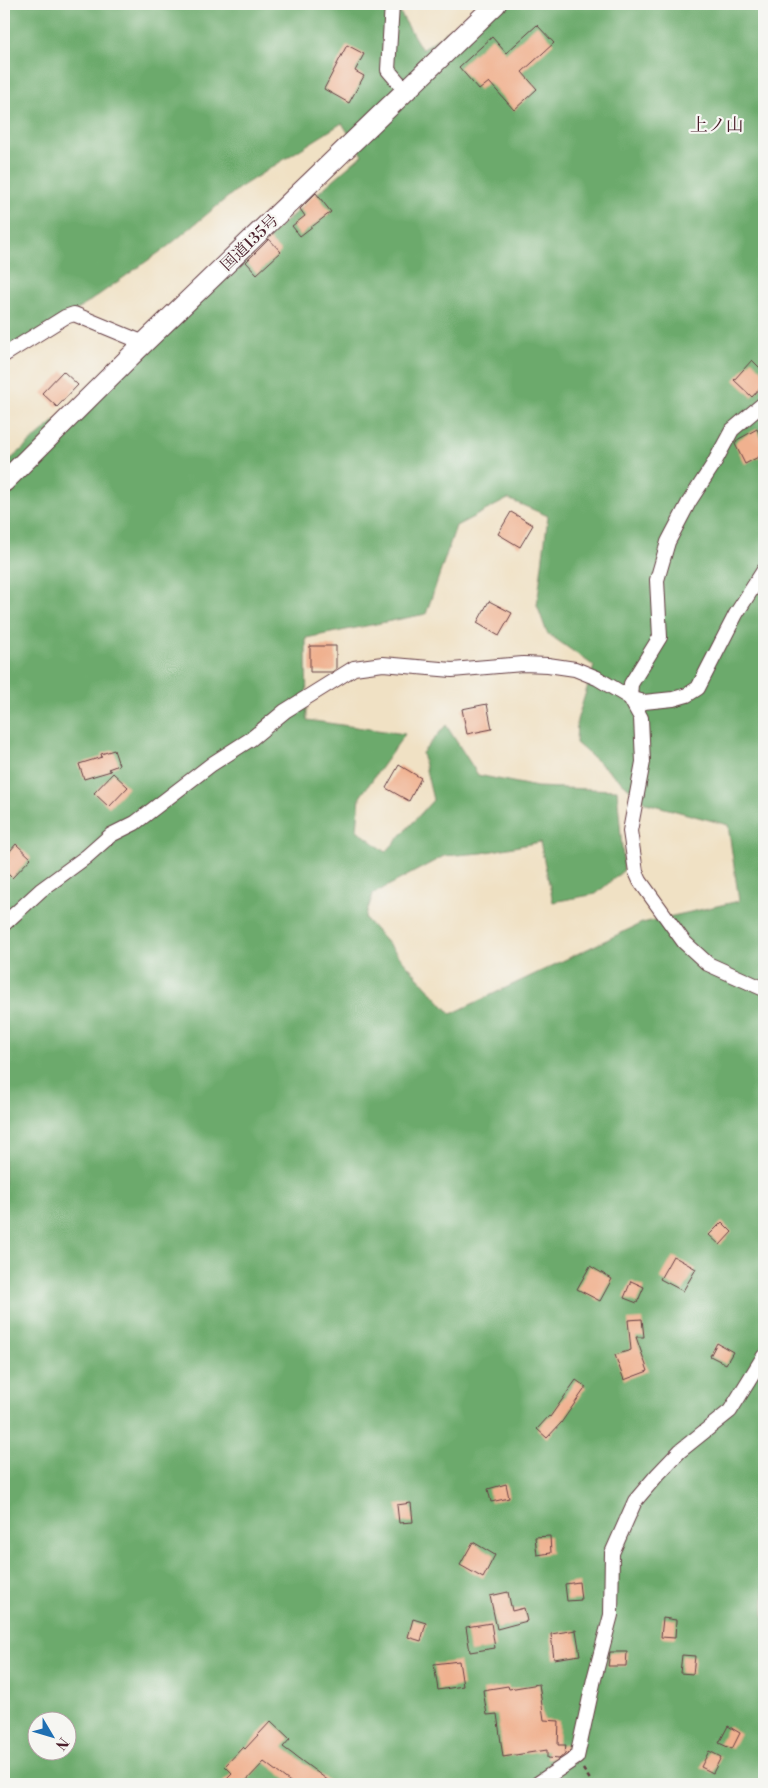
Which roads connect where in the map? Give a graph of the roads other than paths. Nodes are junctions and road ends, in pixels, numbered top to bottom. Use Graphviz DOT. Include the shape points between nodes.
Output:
graph roads {
  1 [pos="392,4"];
  2 [pos="496,4"];
  3 [pos="406,91"];
  4 [pos="144,343"];
  5 [pos="4,355"];
  6 [pos="764,404"];
  7 [pos="4,482"];
  8 [pos="764,570"];
  9 [pos="630,698"];
  10 [pos="4,924"];
  11 [pos="764,989"];
  12 [pos="764,1356"];
  13 [pos="537,1784"];
  1 -- 3 [label="street" via="388,70"];
  2 -- 3 [label="highway, 国道135号"];
  3 -- 4 [label="highway, 国道135号"];
  4 -- 5 [label="street" via="74,314"];
  4 -- 7 [label="highway, 国道135号"];
  6 -- 9 [label="street" via="732,430 668,542 657,580 660,637 631,684"];
  8 -- 9 [label="street" via="736,614 698,688 673,698 644,702"];
  9 -- 10 [label="street" via="575,669 548,665 452,670 383,664 354,668 285,711 135,822 111,835"];
  9 -- 11 [label="street" via="641,718 643,762 630,832 640,881 684,942 708,964"];
  12 -- 13 [label="street" via="730,1411 680,1451 635,1501 612,1553 611,1615 576,1757"];
}
